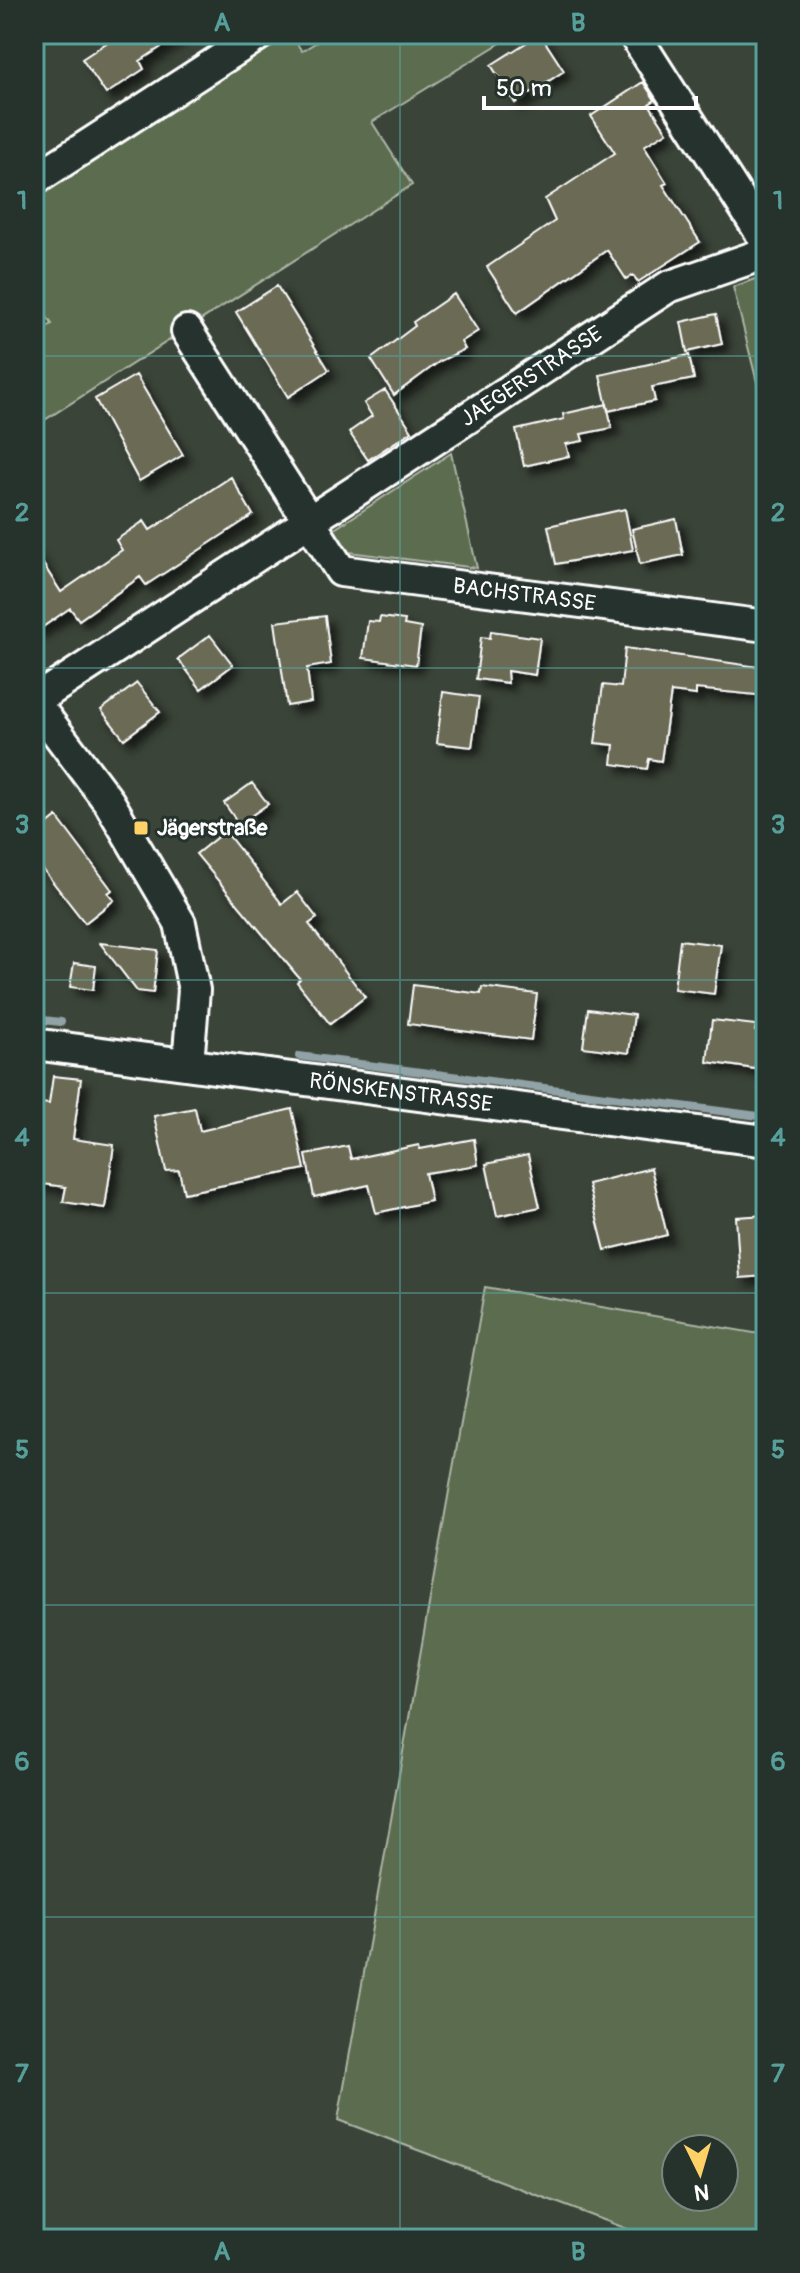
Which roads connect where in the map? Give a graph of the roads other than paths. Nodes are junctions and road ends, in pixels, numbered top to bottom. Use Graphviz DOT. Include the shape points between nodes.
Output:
graph roads {
  1 [pos="260,34"];
  2 [pos="634,34"];
  3 [pos="34,180"];
  4 [pos="766,241"];
  5 [pos="766,253"];
  6 [pos="187,331"];
  7 [pos="307,523"];
  8 [pos="766,626"];
  9 [pos="34,702"];
  10 [pos="36,1048"];
  11 [pos="188,1064"];
  12 [pos="766,1141"];
  1 -- 3 [label="street"];
  2 -- 4 [label="street"];
  5 -- 7 [label="street, JAEGERSTRASSE" via="668,287"];
  6 -- 7 [label="street"];
  7 -- 8 [label="street, BACHSTRASSE" via="341,571"];
  7 -- 9 [label="street, JAEGERSTRASSE"];
  9 -- 11 [label="street" via="109,802 180,923 194,990"];
  10 -- 11 [label="street, RÖNSKENSTRASSE"];
  11 -- 12 [label="street, RÖNSKENSTRASSE"];
}
